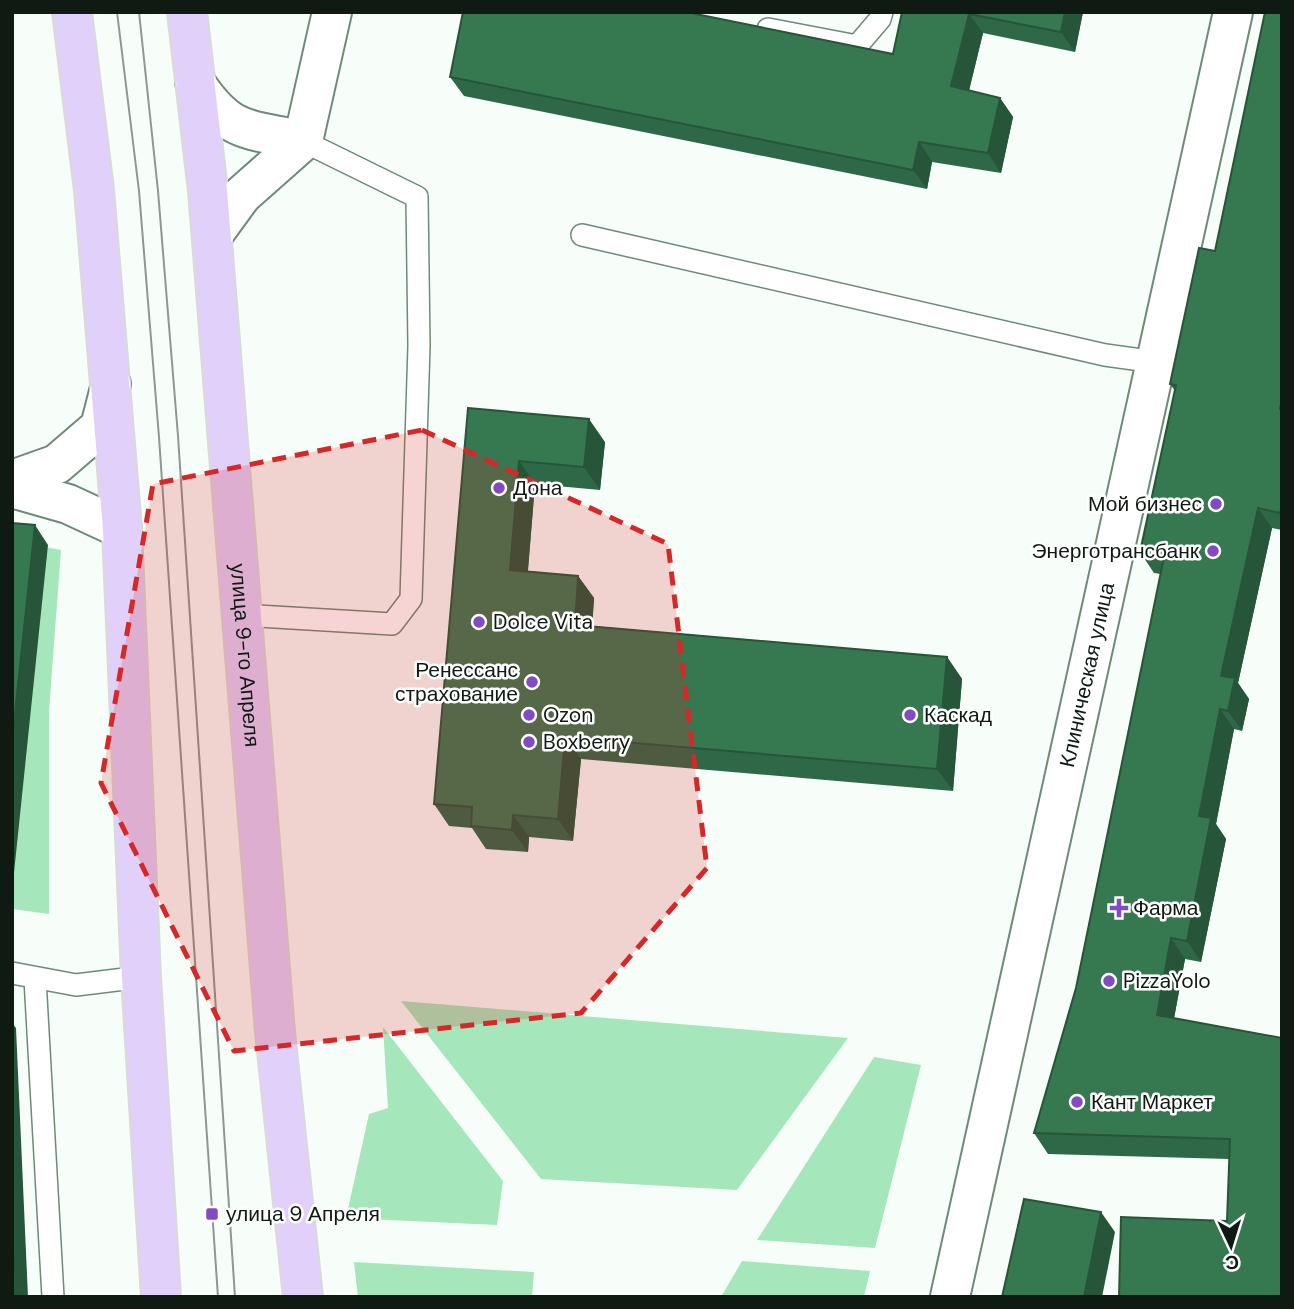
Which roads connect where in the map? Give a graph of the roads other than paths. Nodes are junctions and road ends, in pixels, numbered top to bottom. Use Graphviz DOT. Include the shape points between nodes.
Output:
graph roads {
  1 [pos="72,12"];
  2 [pos="187,12"];
  3 [pos="332,12"];
  4 [pos="882,12"];
  5 [pos="1233,12"];
  6 [pos="754,27"];
  7 [pos="195,82"];
  8 [pos="303,141"];
  9 [pos="582,235"];
  10 [pos="212,236"];
  11 [pos="1156,362"];
  12 [pos="111,382"];
  13 [pos="12,480"];
  14 [pos="12,488"];
  15 [pos="122,529"];
  16 [pos="241,615"];
  17 [pos="12,973"];
  18 [pos="141,977"];
  19 [pos="35,979"];
  20 [pos="53,1297"];
  21 [pos="160,1297"];
  22 [pos="303,1297"];
  23 [pos="950,1297"];
  1 -- 12 [label="main road"];
  2 -- 7 [label="main road, улица 9-го Апреля"];
  3 -- 8 [label="street"];
  4 -- 6 [label="lane" via="857,46"];
  5 -- 11 [label="street, Клиническая улица"];
  7 -- 8 [label="street" via="212,108 246,131"];
  7 -- 10 [label="main road, улица 9-го Апреля"];
  8 -- 10 [label="street" via="242,195"];
  8 -- 16 [label="lane" via="417,197 419,346 411,599 392,624"];
  9 -- 11 [label="lane" via="1105,355"];
  10 -- 16 [label="main road, улица 9-го Апреля"];
  11 -- 23 [label="street, Клиническая улица"];
  12 -- 13 [label="street" via="100,428 57,464"];
  12 -- 15 [label="main road"];
  14 -- 15 [label="street" via="68,504"];
  15 -- 18 [label="main road"];
  16 -- 22 [label="main road, улица 9-го Апреля" via="275,1032"];
  17 -- 19 [label="lane"];
  18 -- 19 [label="lane" via="76,985"];
  18 -- 21 [label="main road"];
  19 -- 20 [label="lane"];
}
